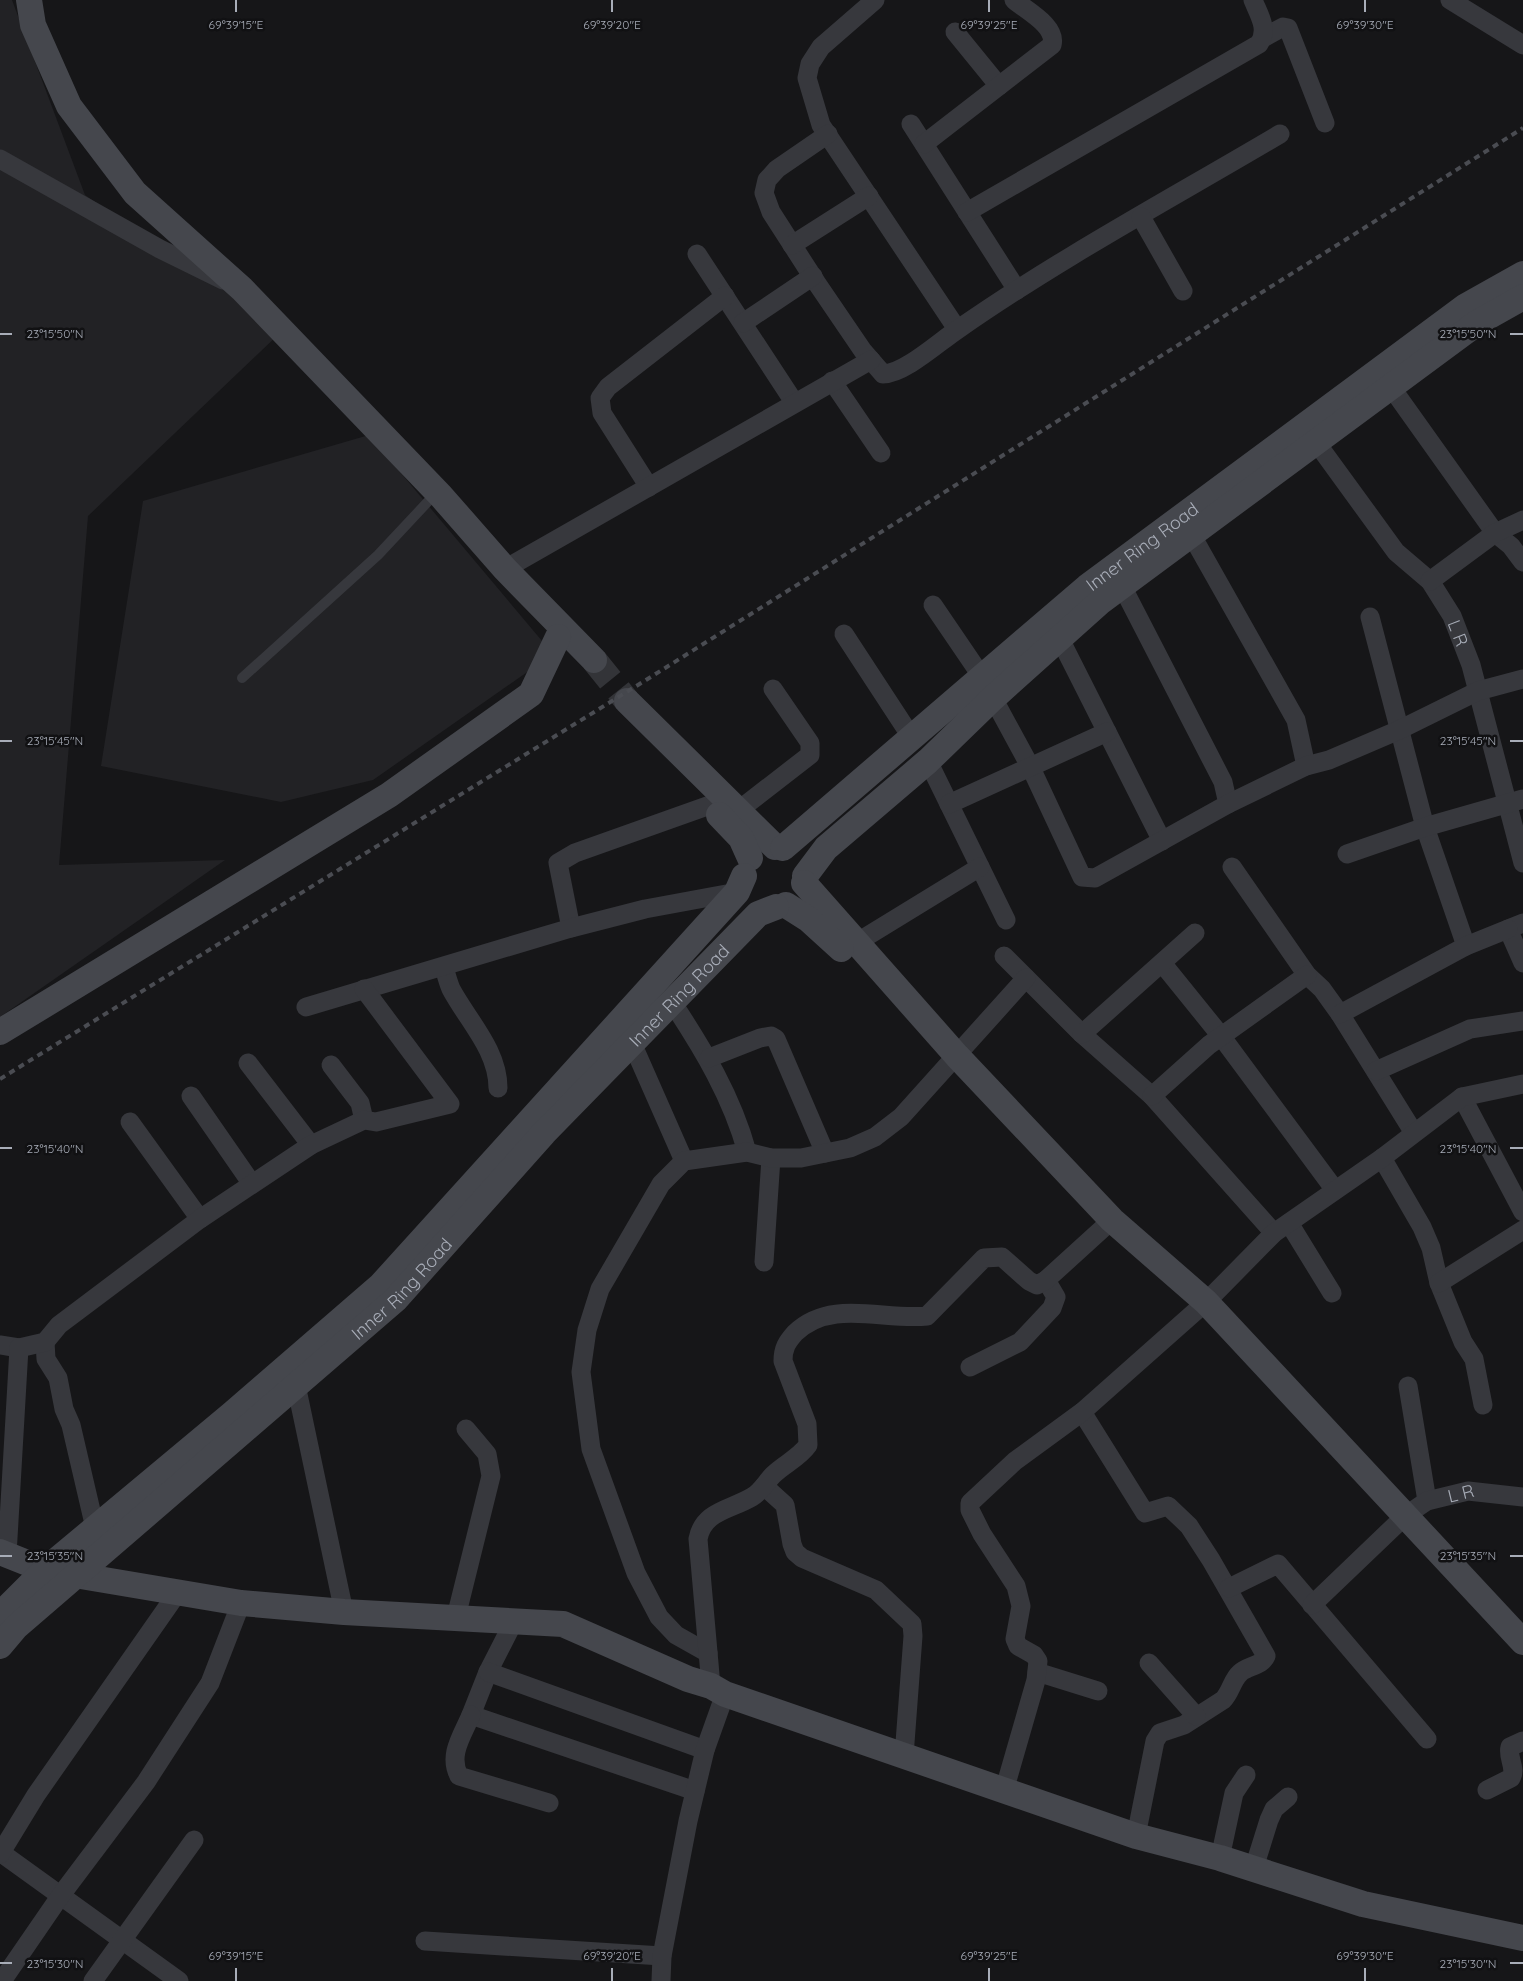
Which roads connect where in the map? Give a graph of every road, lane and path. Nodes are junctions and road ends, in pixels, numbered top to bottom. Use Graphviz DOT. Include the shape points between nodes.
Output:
graph roads {
  1 [pos="28,0"];
  2 [pos="875,0"];
  3 [pos="1014,0"];
  4 [pos="1253,0"];
  5 [pos="1450,0"];
  6 [pos="954,32"];
  7 [pos="1263,38"];
  8 [pos="1523,45"];
  9 [pos="999,86"];
  10 [pos="1326,123"];
  11 [pos="911,124"];
  12 [pos="828,134"];
  13 [pos="1280,134"];
  14 [pos="924,144"];
  15 [pos="0,159"];
  16 [pos="869,196"];
  17 [pos="967,212"];
  18 [pos="1141,217"];
  19 [pos="792,245"];
  20 [pos="697,254"];
  21 [pos="1523,274"];
  22 [pos="813,276"];
  23 [pos="242,289"];
  24 [pos="1017,290"];
  25 [pos="1183,291"];
  26 [pos="725,296"];
  27 [pos="1523,297"];
  28 [pos="743,324"];
  29 [pos="958,329"];
  30 [pos="870,360"];
  31 [pos="832,381"];
  32 [pos="1390,386"];
  33 [pos="794,402"];
  34 [pos="1316,442"];
  35 [pos="881,453"];
  36 [pos="649,486"];
  37 [pos="439,494"];
  38 [pos="1523,520"];
  39 [pos="1495,533"];
  40 [pos="1191,534"];
  41 [pos="1523,562"];
  42 [pos="505,569"];
  43 [pos="1430,581"];
  44 [pos="1122,586"];
  45 [pos="932,605"];
  46 [pos="1370,617"];
  47 [pos="844,634"];
  48 [pos="558,637"];
  49 [pos="1059,637"];
  50 [pos="242,678"];
  51 [pos="1523,679"];
  52 [pos="988,688"];
  53 [pos="773,689"];
  54 [pos="1478,691"];
  55 [pos="1399,730"];
  56 [pos="1107,732"];
  57 [pos="912,738"];
  58 [pos="928,761"];
  59 [pos="1306,766"];
  60 [pos="1031,768"];
  61 [pos="1514,802"];
  62 [pos="949,804"];
  63 [pos="1228,804"];
  64 [pos="710,805"];
  65 [pos="739,810"];
  66 [pos="1426,827"];
  67 [pos="1162,841"];
  68 [pos="779,847"];
  69 [pos="1347,854"];
  70 [pos="1523,863"];
  71 [pos="980,867"];
  72 [pos="1232,867"];
  73 [pos="744,875"];
  74 [pos="804,880"];
  75 [pos="781,906"];
  76 [pos="1006,920"];
  77 [pos="1516,926"];
  78 [pos="571,928"];
  79 [pos="1195,933"];
  80 [pos="856,943"];
  81 [pos="1466,946"];
  82 [pos="1004,956"];
  83 [pos="1162,963"];
  84 [pos="1523,963"];
  85 [pos="444,967"];
  86 [pos="1307,975"];
  87 [pos="1026,978"];
  88 [pos="364,989"];
  89 [pos="672,1002"];
  90 [pos="306,1007"];
  91 [pos="1340,1014"];
  92 [pos="1523,1021"];
  93 [pos="0,1032"];
  94 [pos="1082,1034"];
  95 [pos="1221,1036"];
  96 [pos="632,1043"];
  97 [pos="951,1049"];
  98 [pos="709,1058"];
  99 [pos="248,1062"];
  100 [pos="331,1065"];
  101 [pos="1376,1071"];
  102 [pos="1523,1084"];
  103 [pos="498,1088"];
  104 [pos="191,1096"];
  105 [pos="1152,1096"];
  106 [pos="1462,1097"];
  107 [pos="364,1120"];
  108 [pos="130,1122"];
  109 [pos="1414,1133"];
  110 [pos="311,1145"];
  111 [pos="747,1152"];
  112 [pos="825,1154"];
  113 [pos="771,1158"];
  114 [pos="1382,1158"];
  115 [pos="684,1161"];
  116 [pos="252,1184"];
  117 [pos="1335,1190"];
  118 [pos="1523,1212"];
  119 [pos="200,1219"];
  120 [pos="1112,1220"];
  121 [pos="1282,1228"];
  122 [pos="1522,1235"];
  123 [pos="764,1262"];
  124 [pos="1046,1280"];
  125 [pos="1439,1283"];
  126 [pos="1332,1293"];
  127 [pos="1206,1302"];
  128 [pos="45,1342"];
  129 [pos="0,1346"];
  130 [pos="19,1348"];
  131 [pos="970,1367"];
  132 [pos="296,1385"];
  133 [pos="1408,1386"];
  134 [pos="1483,1405"];
  135 [pos="1082,1412"];
  136 [pos="466,1430"];
  137 [pos="764,1486"];
  138 [pos="1523,1497"];
  139 [pos="1426,1501"];
  140 [pos="1405,1516"];
  141 [pos="96,1528"];
  142 [pos="3,1554"];
  143 [pos="45,1570"];
  144 [pos="76,1576"];
  145 [pos="1229,1588"];
  146 [pos="178,1592"];
  147 [pos="241,1602"];
  148 [pos="1312,1605"];
  149 [pos="344,1612"];
  150 [pos="0,1614"];
  151 [pos="456,1617"];
  152 [pos="514,1621"];
  153 [pos="1523,1642"];
  154 [pos="0,1646"];
  155 [pos="708,1653"];
  156 [pos="1149,1663"];
  157 [pos="488,1672"];
  158 [pos="1037,1672"];
  159 [pos="718,1690"];
  160 [pos="1098,1691"];
  161 [pos="471,1715"];
  162 [pos="1196,1716"];
  163 [pos="1427,1739"];
  164 [pos="1523,1741"];
  165 [pos="705,1750"];
  166 [pos="904,1756"];
  167 [pos="1246,1775"];
  168 [pos="696,1790"];
  169 [pos="1487,1790"];
  170 [pos="1004,1791"];
  171 [pos="1288,1797"];
  172 [pos="549,1803"];
  173 [pos="1136,1836"];
  174 [pos="194,1840"];
  175 [pos="0,1853"];
  176 [pos="1220,1858"];
  177 [pos="1253,1871"];
  178 [pos="60,1895"];
  179 [pos="1523,1938"];
  180 [pos="122,1941"];
  181 [pos="425,1941"];
  182 [pos="662,1956"];
  183 [pos="2,1981"];
  184 [pos="93,1981"];
  185 [pos="179,1981"];
  186 [pos="661,1981"];
  1 -- 23 [label="street" via="33,25 69,106 135,193"];
  2 -- 12 [label="street" via="821,47 810,64 807,78"];
  3 -- 9 [label="street" via="1049,28 1053,41 1048,50"];
  4 -- 7 [label="street" via="1263,24"];
  5 -- 8 [label="street"];
  6 -- 9 [label="street"];
  7 -- 10 [label="street" via="1283,27 1288,28"];
  7 -- 17 [label="street" via="1258,44"];
  9 -- 14 [label="street"];
  11 -- 14 [label="street"];
  12 -- 16 [label="street"];
  12 -- 19 [label="street" via="777,169 767,180 764,193 767,202"];
  13 -- 18 [label="street"];
  14 -- 17 [label="street"];
  15 -- 23 [label="street" via="160,249"];
  16 -- 19 [label="street"];
  16 -- 29 [label="street"];
  17 -- 24 [label="street"];
  18 -- 24 [label="street"];
  18 -- 25 [label="street"];
  19 -- 22 [label="street"];
  20 -- 26 [label="street"];
  21 -- 52 [label="street, Inner Ring Road" via="1466,306 1095,581"];
  22 -- 28 [label="street"];
  22 -- 30 [label="street"];
  23 -- 37 [label="street"];
  24 -- 29 [label="street"];
  26 -- 28 [label="street"];
  26 -- 36 [label="street" via="608,387 600,398 602,413"];
  27 -- 32 [label="street, Inner Ring Road" via="1477,323"];
  28 -- 33 [label="street"];
  29 -- 30 [label="street" via="890,374 883,374"];
  30 -- 31 [label="street"];
  31 -- 33 [label="street"];
  31 -- 35 [label="street"];
  32 -- 34 [label="street, Inner Ring Road"];
  32 -- 39 [label="street"];
  33 -- 36 [label="street"];
  34 -- 40 [label="street, Inner Ring Road"];
  34 -- 43 [label="street, L R" via="1396,552"];
  36 -- 42 [label="street"];
  37 -- 42 [label="street"];
  37 -- 48 [label="street"];
  37 -- 50 [label="lane" via="378,555"];
  38 -- 39 [label="street"];
  39 -- 41 [label="street"];
  39 -- 43 [label="street"];
  40 -- 44 [label="street, Inner Ring Road"];
  40 -- 59 [label="street" via="1296,720"];
  42 -- 48 [label="street" via="594,669"];
  43 -- 54 [label="street, L R" via="1452,616"];
  44 -- 49 [label="street, Inner Ring Road"];
  44 -- 63 [label="street" via="1223,782"];
  45 -- 52 [label="street"];
  46 -- 55 [label="street"];
  47 -- 57 [label="street"];
  48 -- 93 [label="street" via="531,694 389,795"];
  49 -- 52 [label="street, Inner Ring Road"];
  49 -- 56 [label="street"];
  51 -- 54 [label="street"];
  52 -- 57 [label="street, Inner Ring Road"];
  52 -- 58 [label="street, Inner Ring Road"];
  52 -- 60 [label="street"];
  53 -- 65 [label="street" via="810,743 810,755"];
  54 -- 55 [label="street"];
  54 -- 61 [label="street, L R"];
  55 -- 59 [label="street" via="1329,760"];
  55 -- 66 [label="street"];
  56 -- 60 [label="street"];
  56 -- 67 [label="street"];
  57 -- 68 [label="street, Inner Ring Road"];
  58 -- 62 [label="street"];
  58 -- 74 [label="street, Inner Ring Road" via="826,848"];
  59 -- 63 [label="street"];
  60 -- 62 [label="street"];
  60 -- 67 [label="street" via="1082,877 1095,878"];
  61 -- 66 [label="street"];
  61 -- 70 [label="street, L R"];
  62 -- 71 [label="street"];
  63 -- 67 [label="street"];
  64 -- 65 [label="street" via="624,706"];
  64 -- 73 [label="street" via="741,838"];
  64 -- 78 [label="street" via="575,852 558,863"];
  65 -- 68 [label="street"];
  66 -- 69 [label="street"];
  66 -- 81 [label="street"];
  68 -- 73 [label="street" via="757,852"];
  68 -- 74 [label="street" via="798,858"];
  71 -- 76 [label="street"];
  71 -- 80 [label="street"];
  72 -- 86 [label="street"];
  73 -- 75 [label="street" via="745,885 757,901"];
  73 -- 78 [label="street" via="645,909"];
  73 -- 141 [label="street, Inner Ring Road" via="381,1286"];
  74 -- 75 [label="street" via="801,892"];
  74 -- 80 [label="street"];
  75 -- 89 [label="street, Inner Ring Road" via="758,914"];
  75 -- 97 [label="street" via="808,918"];
  77 -- 81 [label="street"];
  77 -- 84 [label="street"];
  78 -- 85 [label="street"];
  79 -- 83 [label="street"];
  80 -- 97 [label="street"];
  81 -- 91 [label="street"];
  82 -- 87 [label="street"];
  83 -- 94 [label="street"];
  83 -- 95 [label="street"];
  85 -- 88 [label="street"];
  85 -- 103 [label="street" via="450,987 489,1051 498,1074"];
  86 -- 91 [label="street"];
  86 -- 95 [label="street"];
  87 -- 94 [label="street"];
  87 -- 97 [label="street"];
  88 -- 90 [label="street"];
  88 -- 107 [label="street" via="450,1104 376,1122"];
  89 -- 96 [label="street, Inner Ring Road"];
  89 -- 98 [label="street"];
  91 -- 101 [label="street"];
  92 -- 101 [label="street" via="1470,1029"];
  94 -- 105 [label="street"];
  95 -- 105 [label="street"];
  95 -- 117 [label="street"];
  96 -- 115 [label="street"];
  96 -- 132 [label="street, Inner Ring Road" via="544,1133 395,1300"];
  97 -- 112 [label="street" via="901,1116 875,1137"];
  97 -- 120 [label="street"];
  98 -- 111 [label="street" via="741,1129"];
  98 -- 112 [label="street" via="760,1038 771,1036 776,1039"];
  99 -- 110 [label="street"];
  100 -- 107 [label="street" via="360,1103"];
  101 -- 109 [label="street"];
  102 -- 106 [label="street"];
  104 -- 116 [label="street"];
  105 -- 121 [label="street"];
  106 -- 109 [label="street"];
  106 -- 118 [label="street"];
  107 -- 110 [label="street"];
  108 -- 119 [label="street"];
  109 -- 114 [label="street"];
  110 -- 116 [label="street"];
  111 -- 113 [label="street"];
  111 -- 115 [label="street"];
  112 -- 113 [label="street"];
  113 -- 123 [label="street"];
  114 -- 117 [label="street"];
  114 -- 125 [label="street" via="1422,1226"];
  115 -- 155 [label="street" via="661,1184 600,1289 587,1330 581,1372 591,1449 636,1573 659,1617 676,1635"];
  116 -- 119 [label="street"];
  117 -- 121 [label="street"];
  119 -- 128 [label="street" via="59,1325"];
  120 -- 124 [label="street"];
  120 -- 127 [label="street"];
  121 -- 126 [label="street"];
  121 -- 127 [label="street"];
  122 -- 125 [label="street"];
  124 -- 131 [label="street" via="1056,1298 1052,1308 1020,1342"];
  124 -- 137 [label="street" via="1037,1285 1002,1257 984,1258 927,1316 853,1312 822,1317 800,1328 786,1345 783,1360 807,1424 808,1445"];
  125 -- 134 [label="street" via="1457,1329 1474,1359"];
  127 -- 135 [label="street"];
  127 -- 140 [label="street"];
  128 -- 130 [label="street"];
  128 -- 141 [label="street" via="46,1359 58,1378"];
  129 -- 130 [label="street"];
  130 -- 142 [label="street"];
  132 -- 144 [label="street, Inner Ring Road"];
  132 -- 149 [label="street"];
  133 -- 139 [label="street"];
  135 -- 145 [label="street" via="1145,1513 1168,1506 1189,1526"];
  135 -- 158 [label="street" via="1016,1461 970,1503 970,1510 982,1534 1016,1586 1021,1606 1015,1639 1018,1646 1034,1655 1038,1661"];
  136 -- 151 [label="street" via="486,1454 491,1476"];
  137 -- 155 [label="street" via="752,1496 708,1518 700,1527 698,1540"];
  137 -- 166 [label="street" via="785,1505 795,1552 876,1590 912,1624"];
  138 -- 139 [label="street, L R" via="1468,1491"];
  139 -- 140 [label="street, L R"];
  140 -- 148 [label="street, L R"];
  140 -- 153 [label="street"];
  141 -- 143 [label="street, Inner Ring Road"];
  142 -- 143 [label="street"];
  143 -- 144 [label="street"];
  143 -- 150 [label="street, Inner Ring Road"];
  144 -- 146 [label="street"];
  144 -- 154 [label="street, Inner Ring Road" via="16,1627"];
  145 -- 148 [label="street" via="1278,1564"];
  145 -- 162 [label="street" via="1263,1648 1265,1658 1240,1673 1229,1695"];
  146 -- 147 [label="street"];
  146 -- 175 [label="street" via="36,1795"];
  147 -- 149 [label="street"];
  147 -- 178 [label="street" via="210,1683 146,1782"];
  148 -- 163 [label="street"];
  149 -- 151 [label="street"];
  151 -- 152 [label="street"];
  152 -- 157 [label="street"];
  152 -- 159 [label="street" via="563,1624"];
  155 -- 159 [label="street"];
  156 -- 162 [label="street"];
  157 -- 161 [label="street"];
  157 -- 165 [label="street"];
  158 -- 160 [label="street"];
  158 -- 170 [label="street"];
  159 -- 165 [label="street"];
  159 -- 166 [label="street"];
  161 -- 168 [label="street"];
  161 -- 172 [label="street" via="455,1754 454,1766 459,1776"];
  162 -- 173 [label="street" via="1184,1725 1160,1733 1155,1741"];
  164 -- 169 [label="street" via="1510,1747 1511,1778"];
  165 -- 168 [label="street"];
  166 -- 170 [label="street"];
  167 -- 176 [label="street" via="1234,1794"];
  168 -- 182 [label="street"];
  170 -- 173 [label="street"];
  171 -- 177 [label="street" via="1274,1809"];
  173 -- 176 [label="street"];
  174 -- 180 [label="street"];
  175 -- 178 [label="street"];
  176 -- 177 [label="street"];
  177 -- 179 [label="street" via="1363,1904"];
  178 -- 180 [label="street"];
  178 -- 183 [label="street"];
  180 -- 184 [label="street"];
  180 -- 185 [label="street"];
  181 -- 182 [label="street"];
  182 -- 186 [label="street"];
}
